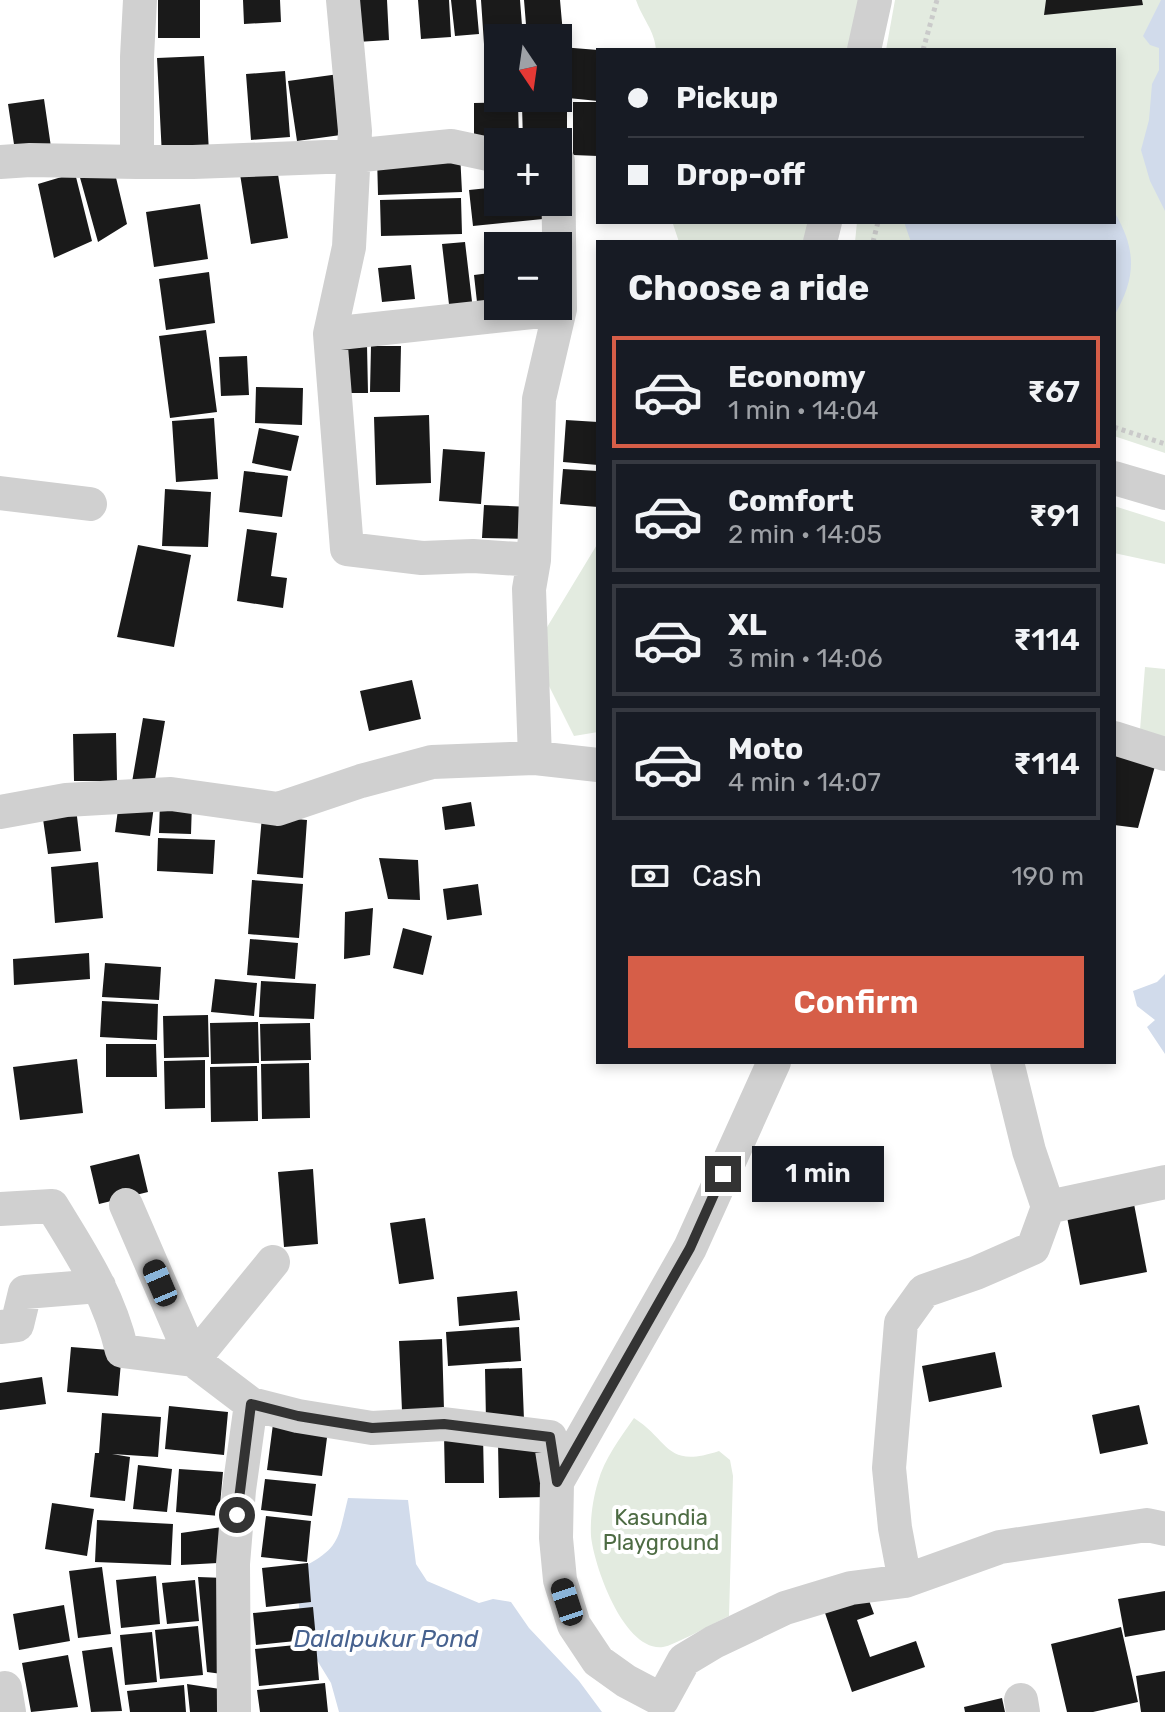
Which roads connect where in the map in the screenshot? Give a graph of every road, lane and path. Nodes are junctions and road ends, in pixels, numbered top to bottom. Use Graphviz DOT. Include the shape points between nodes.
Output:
graph roads {
  1 [pos="140,0"];
  2 [pos="343,0"];
  3 [pos="875,0"];
  4 [pos="937,0"];
  5 [pos="864,48"];
  6 [pos="924,48"];
  7 [pos="484,153"];
  8 [pos="352,156"];
  9 [pos="0,162"];
  10 [pos="137,162"];
  11 [pos="484,317"];
  12 [pos="557,320"];
  13 [pos="330,334"];
  14 [pos="1116,428"];
  15 [pos="1165,444"];
  16 [pos="1116,479"];
  17 [pos="0,493"];
  18 [pos="1165,493"];
  19 [pos="90,504"];
  20 [pos="534,560"];
  21 [pos="1116,739"];
  22 [pos="1165,754"];
  23 [pos="535,758"];
  24 [pos="596,765"];
  25 [pos="0,812"];
  26 [pos="773,1064"];
  27 [pos="1007,1064"];
  28 [pos="1165,1182"];
  29 [pos="126,1205"];
  30 [pos="1048,1207"];
  31 [pos="0,1209"];
  32 [pos="273,1262"];
  33 [pos="99,1286"];
  34 [pos="0,1327"];
  35 [pos="193,1360"];
  36 [pos="251,1404"];
  37 [pos="557,1482"];
  38 [pos="1165,1529"];
  39 [pos="905,1581"];
  40 [pos="665,1706"];
  41 [pos="234,1712"];
  1 -- 10 [label="street"];
  2 -- 8 [label="street" via="355,131"];
  3 -- 5 [label="street"];
  4 -- 6 [label="path"];
  7 -- 8 [label="street" via="451,146"];
  8 -- 10 [label="street"];
  8 -- 13 [label="street" via="349,247"];
  9 -- 10 [label="street"];
  11 -- 13 [label="street"];
  12 -- 20 [label="street" via="539,399"];
  13 -- 20 [label="street" via="347,549 422,558"];
  14 -- 15 [label="path"];
  16 -- 18 [label="street"];
  17 -- 19 [label="street"];
  20 -- 23 [label="street" via="529,589"];
  21 -- 22 [label="street"];
  23 -- 24 [label="street"];
  23 -- 25 [label="street" via="432,762 278,809 171,794 66,800"];
  26 -- 37 [label="street" via="690,1248"];
  27 -- 30 [label="street"];
  28 -- 30 [label="street"];
  29 -- 35 [label="street"];
  30 -- 39 [label="street" via="1033,1248 924,1291 901,1323 889,1468"];
  31 -- 33 [label="street" via="52,1206"];
  32 -- 35 [label="street"];
  33 -- 34 [label="street" via="25,1292 17,1325"];
  33 -- 35 [label="street" via="115,1319 122,1351"];
  35 -- 36 [label="street"];
  36 -- 37 [label="street" via="372,1428 444,1424 550,1437"];
  36 -- 41 [label="street" via="233,1564"];
  37 -- 40 [label="street" via="560,1580 574,1625 598,1661"];
  38 -- 39 [label="street" via="1147,1525 1000,1547"];
  39 -- 40 [label="street" via="851,1588 785,1608 714,1642 684,1660"];
}
